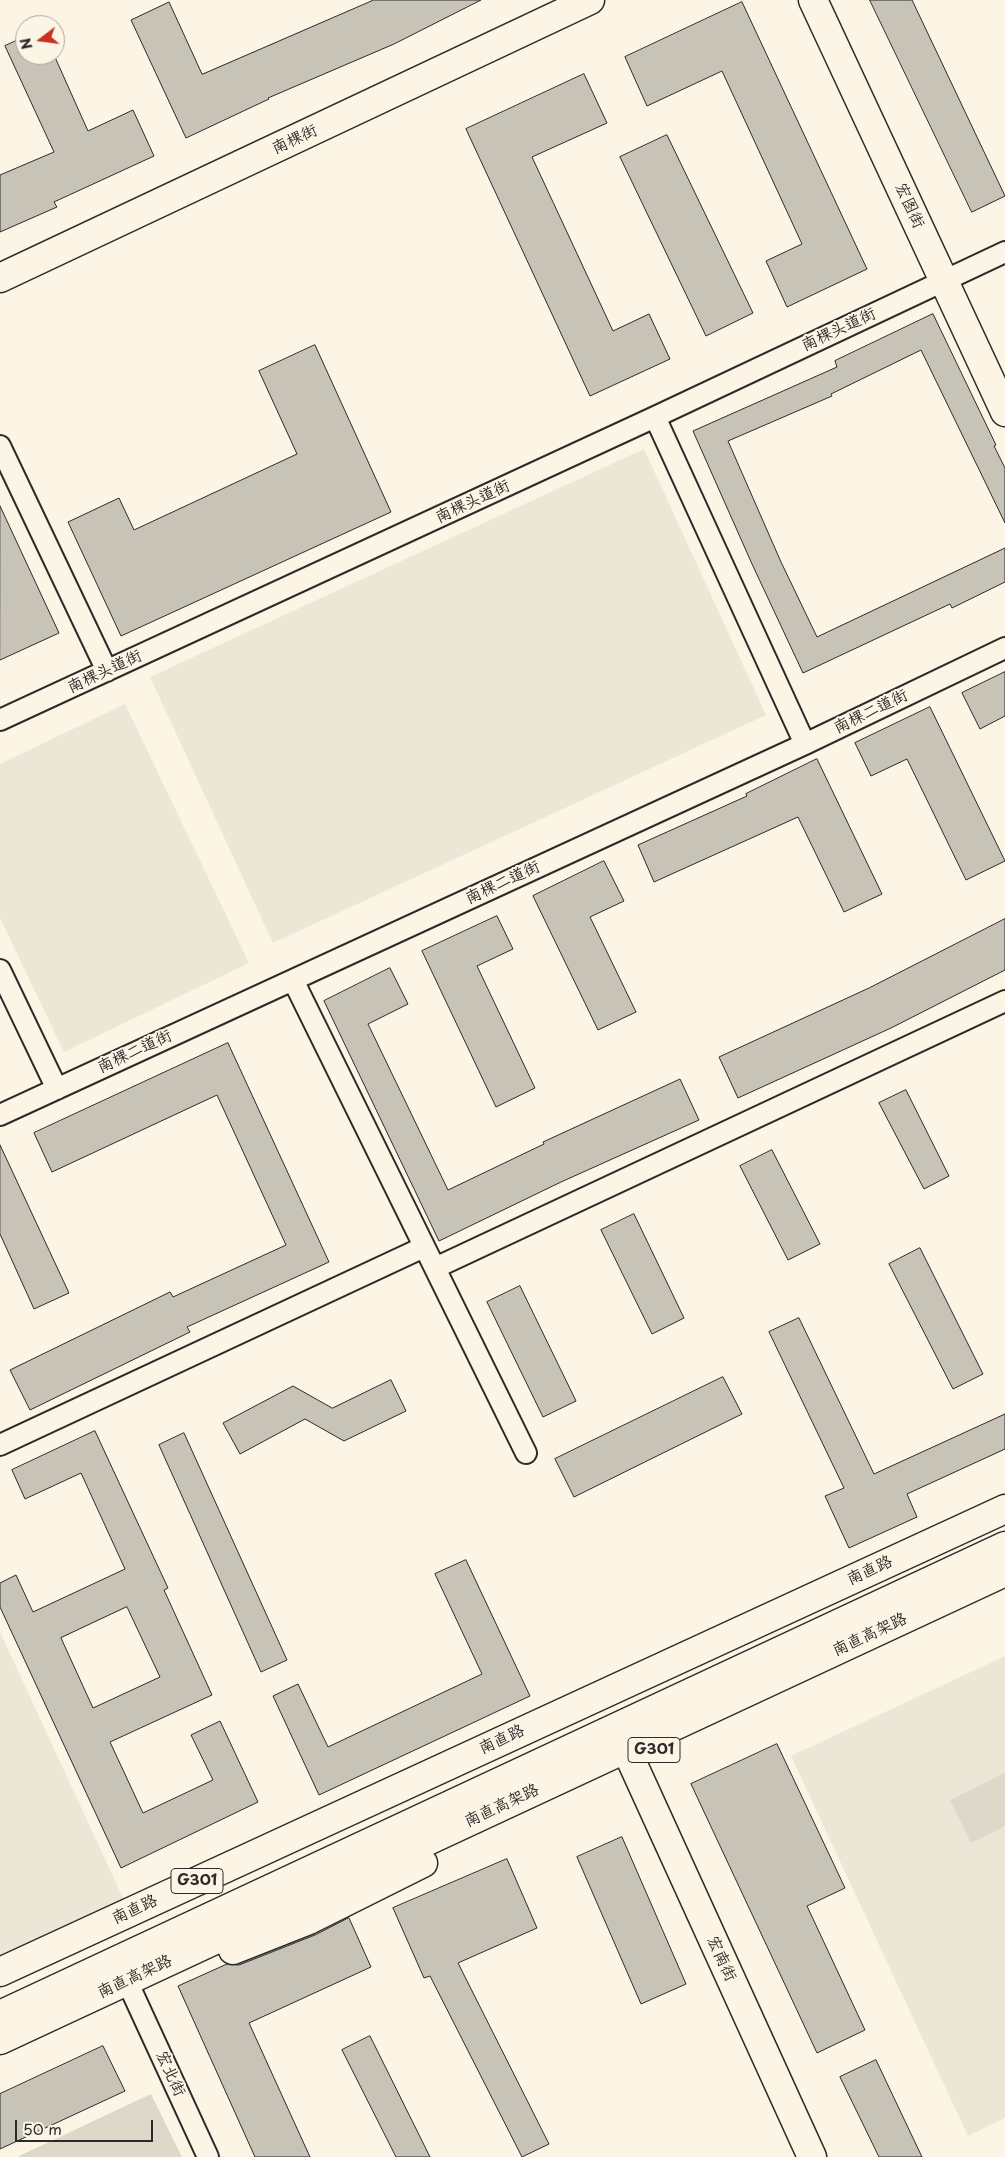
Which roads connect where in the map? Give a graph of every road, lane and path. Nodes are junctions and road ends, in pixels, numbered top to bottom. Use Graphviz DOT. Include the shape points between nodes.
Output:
graph roads {
  1 [pos="590,0"];
  2 [pos="813,0"];
  3 [pos="1005,252"];
  4 [pos="0,278"];
  5 [pos="944,281"];
  6 [pos="1005,412"];
  7 [pos="655,418"];
  8 [pos="0,446"];
  9 [pos="1005,648"];
  10 [pos="107,671"];
  11 [pos="0,720"];
  12 [pos="805,744"];
  13 [pos="0,970"];
  14 [pos="293,980"];
  15 [pos="1005,1001"];
  16 [pos="56,1089"];
  17 [pos="0,1115"];
  18 [pos="424,1247"];
  19 [pos="435,1268"];
  20 [pos="0,1446"];
  21 [pos="526,1453"];
  22 [pos="1005,1509"];
  23 [pos="1005,1546"];
  24 [pos="1005,1572"];
  25 [pos="1005,1592"];
  26 [pos="631,1760"];
  27 [pos="0,1972"];
  28 [pos="132,1992"];
  29 [pos="0,2014"];
  30 [pos="0,2040"];
  31 [pos="0,2054"];
  32 [pos="208,2157"];
  33 [pos="812,2157"];
  1 -- 4 [label="main road, 南棵街"];
  2 -- 5 [label="main road, 宏图街"];
  3 -- 5 [label="street, 南棵头道街"];
  5 -- 6 [label="main road, 宏图街"];
  5 -- 7 [label="street, 南棵头道街"];
  7 -- 10 [label="street, 南棵头道街"];
  7 -- 12 [label="street"];
  8 -- 10 [label="street"];
  9 -- 12 [label="street, 南棵二道街"];
  10 -- 11 [label="street, 南棵头道街"];
  12 -- 14 [label="street, 南棵二道街"];
  13 -- 16 [label="street"];
  14 -- 16 [label="street, 南棵二道街"];
  14 -- 18 [label="street"];
  15 -- 19 [label="street"];
  16 -- 17 [label="street, 南棵二道街"];
  18 -- 19 [label="street"];
  18 -- 20 [label="street"];
  19 -- 21 [label="street"];
  22 -- 27 [label="main road, 南直路 / G301"];
  23 -- 29 [label="main road, 南直高架路"];
  24 -- 30 [label="main road, 南直高架路"];
  25 -- 26 [label="main road, G301"];
  26 -- 28 [label="main road, G301" via="308,1920"];
  26 -- 33 [label="main road, 宏南街"];
  28 -- 31 [label="main road, G301"];
  28 -- 32 [label="street, 宏北街"];
}
